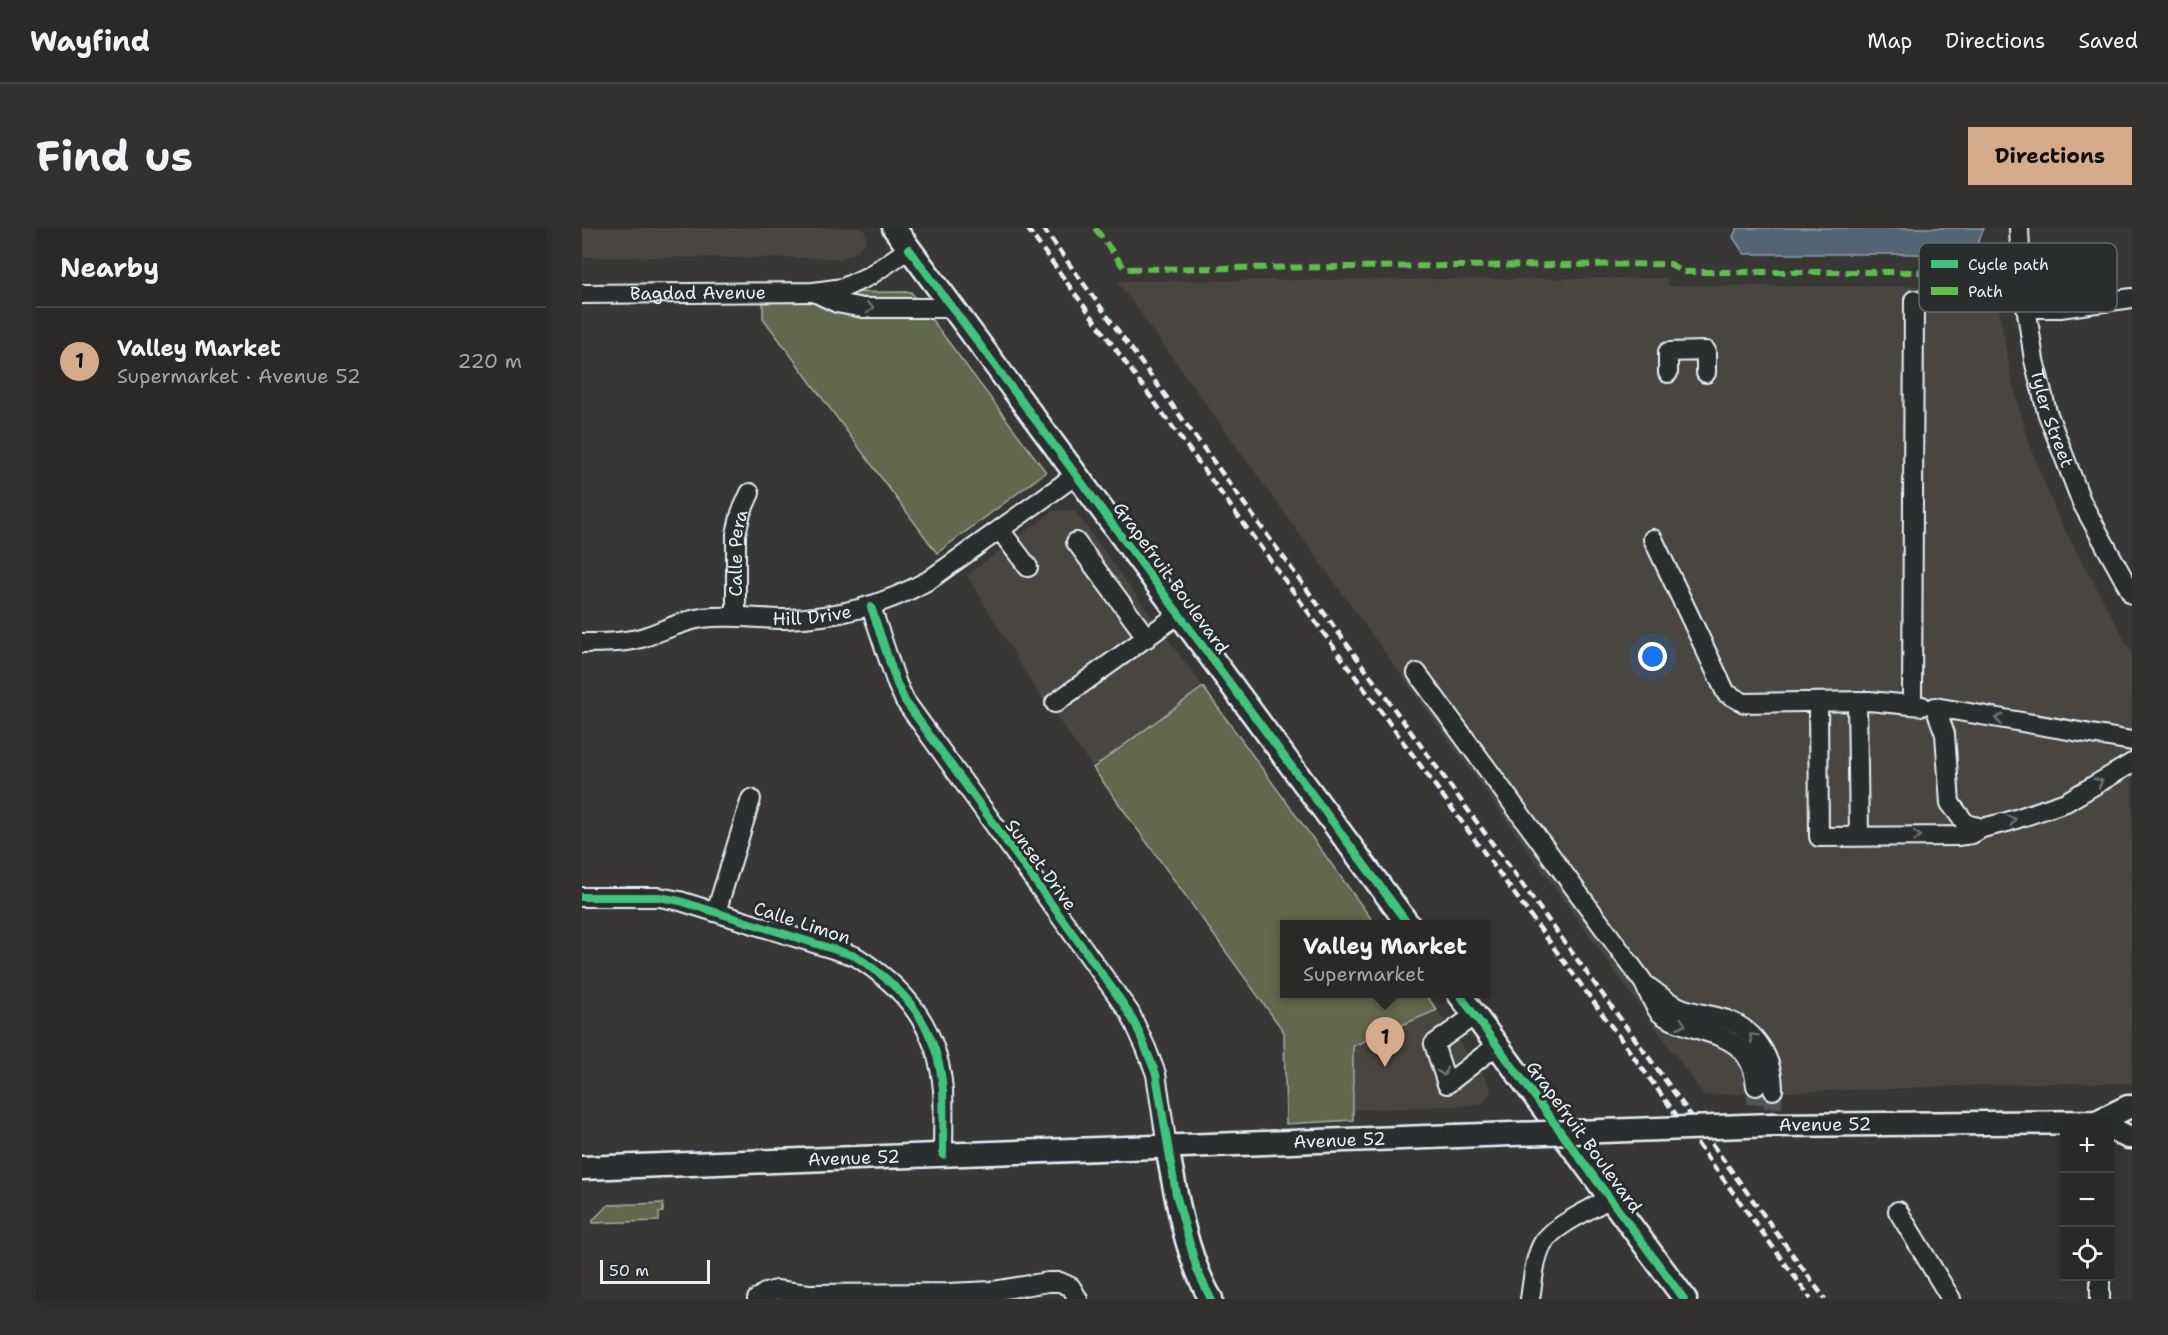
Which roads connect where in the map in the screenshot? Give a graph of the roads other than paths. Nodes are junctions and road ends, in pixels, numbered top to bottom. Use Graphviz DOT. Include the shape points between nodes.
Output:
graph roads {
  1 [pos="894,228"];
  2 [pos="2019,228"];
  3 [pos="2020,243"];
  4 [pos="909,249"];
  5 [pos="814,292"];
  6 [pos="582,294"];
  7 [pos="2132,298"];
  8 [pos="1914,300"];
  9 [pos="2117,300"];
  10 [pos="953,308"];
  11 [pos="2028,312"];
  12 [pos="1668,373"];
  13 [pos="1706,373"];
  14 [pos="1076,475"];
  15 [pos="750,493"];
  16 [pos="1000,530"];
  17 [pos="1653,539"];
  18 [pos="1076,542"];
  19 [pos="1028,567"];
  20 [pos="2130,584"];
  21 [pos="871,607"];
  22 [pos="1179,615"];
  23 [pos="736,616"];
  24 [pos="1147,638"];
  25 [pos="582,643"];
  26 [pos="1417,673"];
  27 [pos="1857,701"];
  28 [pos="1818,702"];
  29 [pos="1055,703"];
  30 [pos="1912,705"];
  31 [pos="1935,707"];
  32 [pos="2132,741"];
  33 [pos="2132,763"];
  34 [pos="751,800"];
  35 [pos="1982,828"];
  36 [pos="1859,836"];
  37 [pos="582,897"];
  38 [pos="716,912"];
  39 [pos="1405,920"];
  40 [pos="1463,998"];
  41 [pos="1475,1015"];
  42 [pos="1497,1045"];
  43 [pos="1765,1088"];
  44 [pos="2132,1107"];
  45 [pos="2110,1119"];
  46 [pos="2060,1124"];
  47 [pos="2114,1130"];
  48 [pos="2132,1137"];
  49 [pos="1167,1147"];
  50 [pos="943,1155"];
  51 [pos="582,1168"];
  52 [pos="1610,1198"];
  53 [pos="1898,1211"];
  54 [pos="2100,1281"];
  55 [pos="1075,1293"];
  56 [pos="757,1299"];
  57 [pos="1212,1299"];
  58 [pos="1530,1299"];
  59 [pos="1684,1299"];
  60 [pos="1951,1299"];
  61 [pos="2100,1299"];
  1 -- 4 [label="main road, Grapefruit Boulevard"];
  2 -- 3 [label="street, Tyler Street"];
  4 -- 5 [label="street, Bagdad Avenue" via="843,288"];
  4 -- 10 [label="main road, Grapefruit Boulevard"];
  5 -- 6 [label="street, Bagdad Avenue"];
  5 -- 10 [label="street, Bagdad Avenue, one-way" via="837,303 863,308"];
  7 -- 9 [label="street"];
  8 -- 30 [label="street"];
  10 -- 14 [label="main road, Grapefruit Boulevard"];
  11 -- 20 [label="street, Tyler Street" via="2034,360 2059,445 2082,503"];
  12 -- 13 [label="street" via="1668,352 1706,351"];
  14 -- 16 [label="street, Hill Drive"];
  14 -- 22 [label="main road, Grapefruit Boulevard"];
  15 -- 23 [label="street, Calle Pera" via="736,534"];
  16 -- 19 [label="street"];
  16 -- 21 [label="street, Hill Drive" via="929,580"];
  17 -- 28 [label="street" via="1726,693 1744,703"];
  18 -- 24 [label="street"];
  21 -- 23 [label="street, Hill Drive" via="807,618"];
  21 -- 49 [label="street, Sunset Drive" via="897,684 910,709 1130,1013 1156,1074"];
  22 -- 24 [label="street"];
  22 -- 39 [label="main road, Grapefruit Boulevard"];
  23 -- 25 [label="street, Hill Drive" via="679,622 626,641"];
  24 -- 29 [label="street"];
  26 -- 43 [label="street" via="1644,983 1678,1007 1724,1028 1746,1030 1761,1045 1770,1065"];
  27 -- 28 [label="street"];
  27 -- 30 [label="street"];
  27 -- 36 [label="street"];
  28 -- 36 [label="street" via="1819,837"];
  30 -- 31 [label="street"];
  32 -- 31 [label="street, one-way"];
  31 -- 35 [label="street" via="1945,734 1950,803 1966,824"];
  35 -- 33 [label="street, one-way" via="2066,802"];
  34 -- 38 [label="street"];
  36 -- 35 [label="street, one-way" via="1957,836"];
  37 -- 38 [label="street, Calle Limon" via="660,897"];
  38 -- 50 [label="street, Calle Limon" via="855,956 898,988 923,1021 939,1063"];
  40 -- 41 [label="main road, Grapefruit Boulevard"];
  41 -- 42 [label="main road, Grapefruit Boulevard"];
  41 -- 42 [label="street, one-way" via="1434,1044 1447,1084"];
  42 -- 52 [label="main road, Grapefruit Boulevard"];
  44 -- 45 [label="main road, Avenue 52"];
  46 -- 49 [label="main road, Avenue 52, bridge" via="1773,1125"];
  47 -- 48 [label="main road, Avenue 52"];
  49 -- 50 [label="main road, Avenue 52"];
  49 -- 57 [label="main road" via="1197,1270"];
  50 -- 51 [label="main road, Avenue 52"];
  52 -- 58 [label="street" via="1557,1229 1544,1242 1535,1266"];
  52 -- 59 [label="main road, Grapefruit Boulevard"];
  53 -- 60 [label="street"];
  54 -- 61 [label="street"];
  55 -- 56 [label="street" via="1059,1282 1048,1282 948,1293 809,1294 776,1290"];
}
